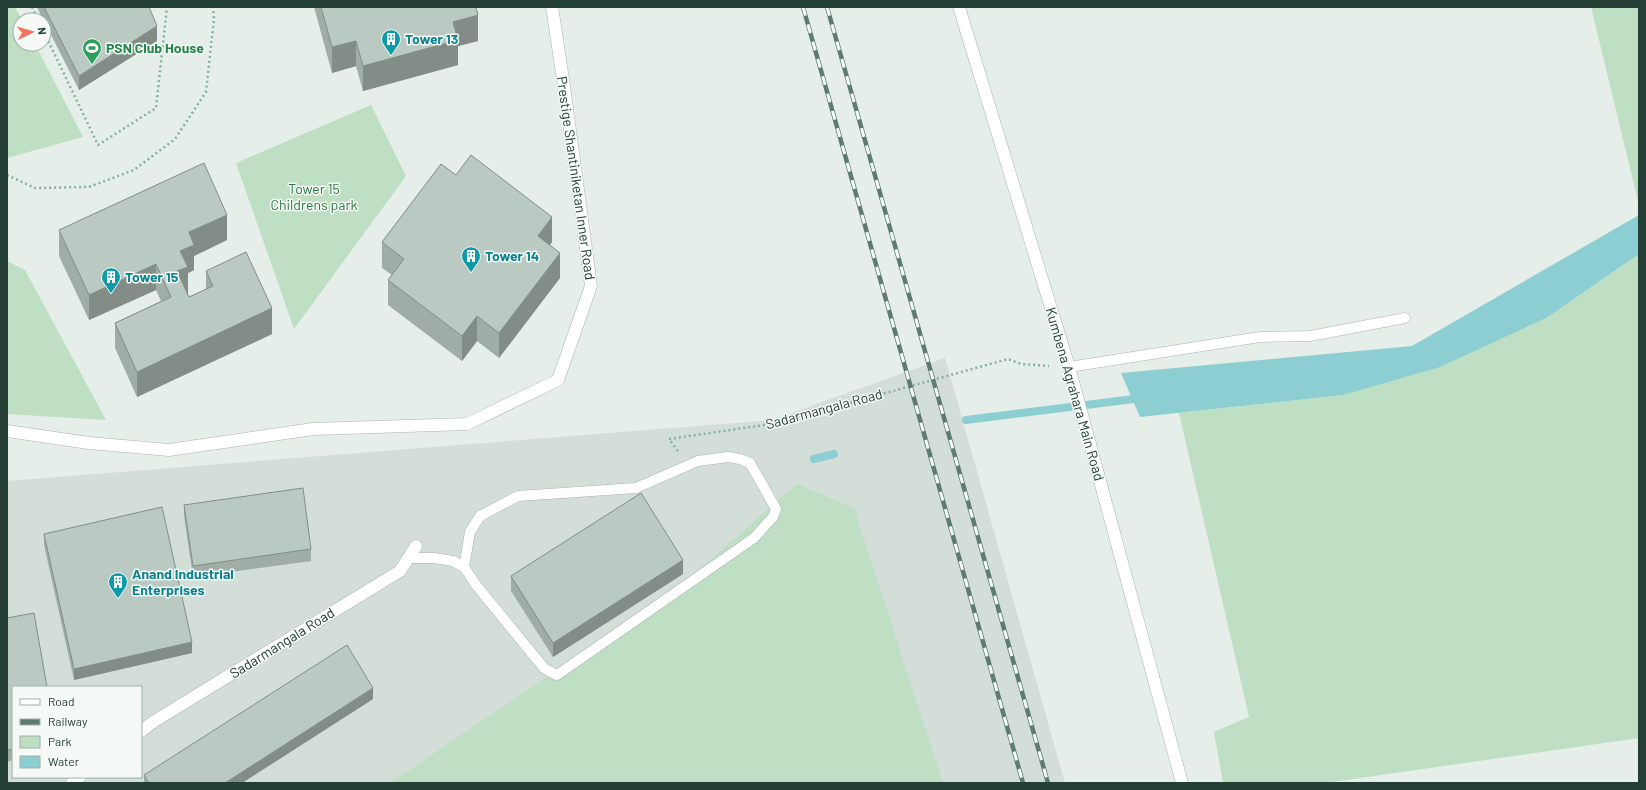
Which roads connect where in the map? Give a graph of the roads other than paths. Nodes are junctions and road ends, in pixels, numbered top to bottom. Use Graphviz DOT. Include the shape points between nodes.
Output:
graph roads {
  1 [pos="552,7"];
  2 [pos="958,7"];
  3 [pos="1405,318"];
  4 [pos="1069,367"];
  5 [pos="7,431"];
  6 [pos="416,546"];
  7 [pos="409,558"];
  8 [pos="464,567"];
  9 [pos="142,730"];
  10 [pos="1182,783"];
  1 -- 5 [label="street, Prestige Shantiniketan Inner Road" via="591,286 558,380 467,424 313,429 169,450 88,443"];
  2 -- 4 [label="street, Kumbena Agrahara Main Road"];
  3 -- 4 [label="lane" via="1310,336 1260,337"];
  4 -- 10 [label="street, Kumbena Agrahara Main Road"];
  6 -- 7 [label="street, Sadarmangala Road"];
  7 -- 8 [label="lane" via="453,561"];
  7 -- 9 [label="street, Sadarmangala Road" via="400,571"];
  8 -- 8 [label="lane" via="544,668 557,674 754,538 773,517 776,509 750,463 728,457 698,461 636,488 518,496 480,516 470,532"];
}
